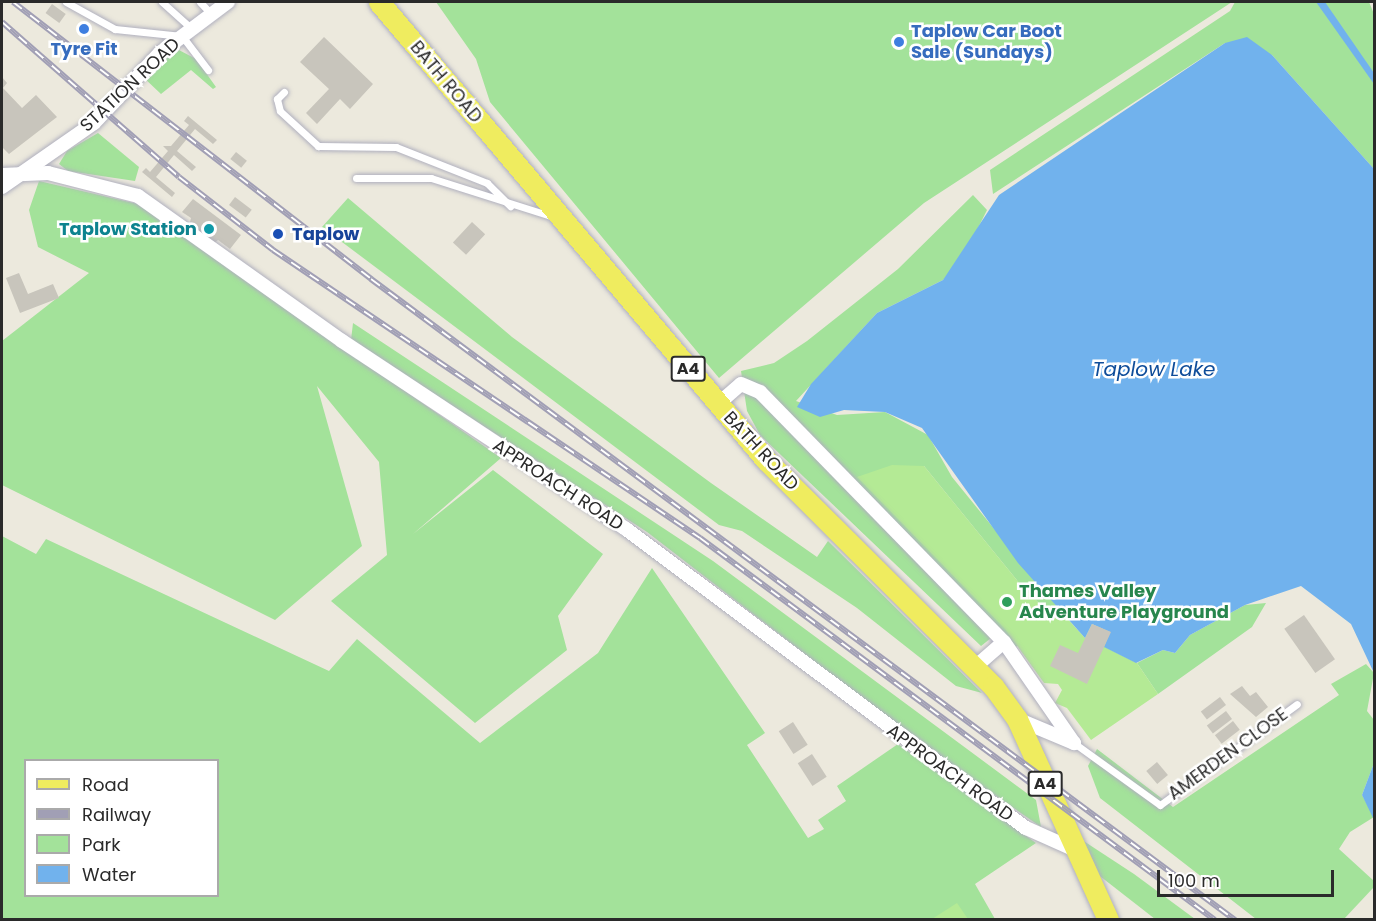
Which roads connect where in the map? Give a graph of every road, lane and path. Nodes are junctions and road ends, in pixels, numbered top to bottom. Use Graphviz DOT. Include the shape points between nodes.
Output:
graph roads {
  1 [pos="66,2"];
  2 [pos="162,2"];
  3 [pos="200,2"];
  4 [pos="228,2"];
  5 [pos="379,2"];
  6 [pos="211,14"];
  7 [pos="187,33"];
  8 [pos="208,70"];
  9 [pos="284,92"];
  10 [pos="19,174"];
  11 [pos="2,175"];
  12 [pos="356,178"];
  13 [pos="2,187"];
  14 [pos="510,206"];
  15 [pos="560,219"];
  16 [pos="718,404"];
  17 [pos="1004,642"];
  18 [pos="975,667"];
  19 [pos="1297,704"];
  20 [pos="1017,719"];
  21 [pos="1074,743"];
  22 [pos="1073,849"];
  23 [pos="1108,920"];
  1 -- 7 [label="lane" via="115,29"];
  2 -- 7 [label="lane"];
  3 -- 6 [label="lane"];
  4 -- 6 [label="street, STATION ROAD"];
  5 -- 15 [label="main road, BATH ROAD / A4"];
  6 -- 7 [label="street, STATION ROAD"];
  7 -- 8 [label="lane"];
  7 -- 10 [label="street, STATION ROAD" via="93,123"];
  9 -- 14 [label="lane" via="277,99 280,111 318,146 396,147 487,183"];
  10 -- 11 [label="street, APPROACH ROAD"];
  10 -- 13 [label="street, STATION ROAD"];
  10 -- 22 [label="street, APPROACH ROAD" via="53,174 138,196 342,341 626,529 1026,828"];
  12 -- 14 [label="lane" via="431,178"];
  14 -- 15 [label="lane"];
  15 -- 16 [label="main road, BATH ROAD / A4"];
  16 -- 17 [label="street" via="741,384 760,392"];
  16 -- 18 [label="main road, BATH ROAD / A4" via="766,460"];
  17 -- 18 [label="street"];
  17 -- 21 [label="street"];
  18 -- 20 [label="main road, BATH ROAD / A4"];
  19 -- 21 [label="lane, AMERDEN CLOSE" via="1160,805"];
  20 -- 21 [label="street"];
  20 -- 22 [label="main road, BATH ROAD / A4"];
  22 -- 23 [label="main road, BATH ROAD / A4"];
}
